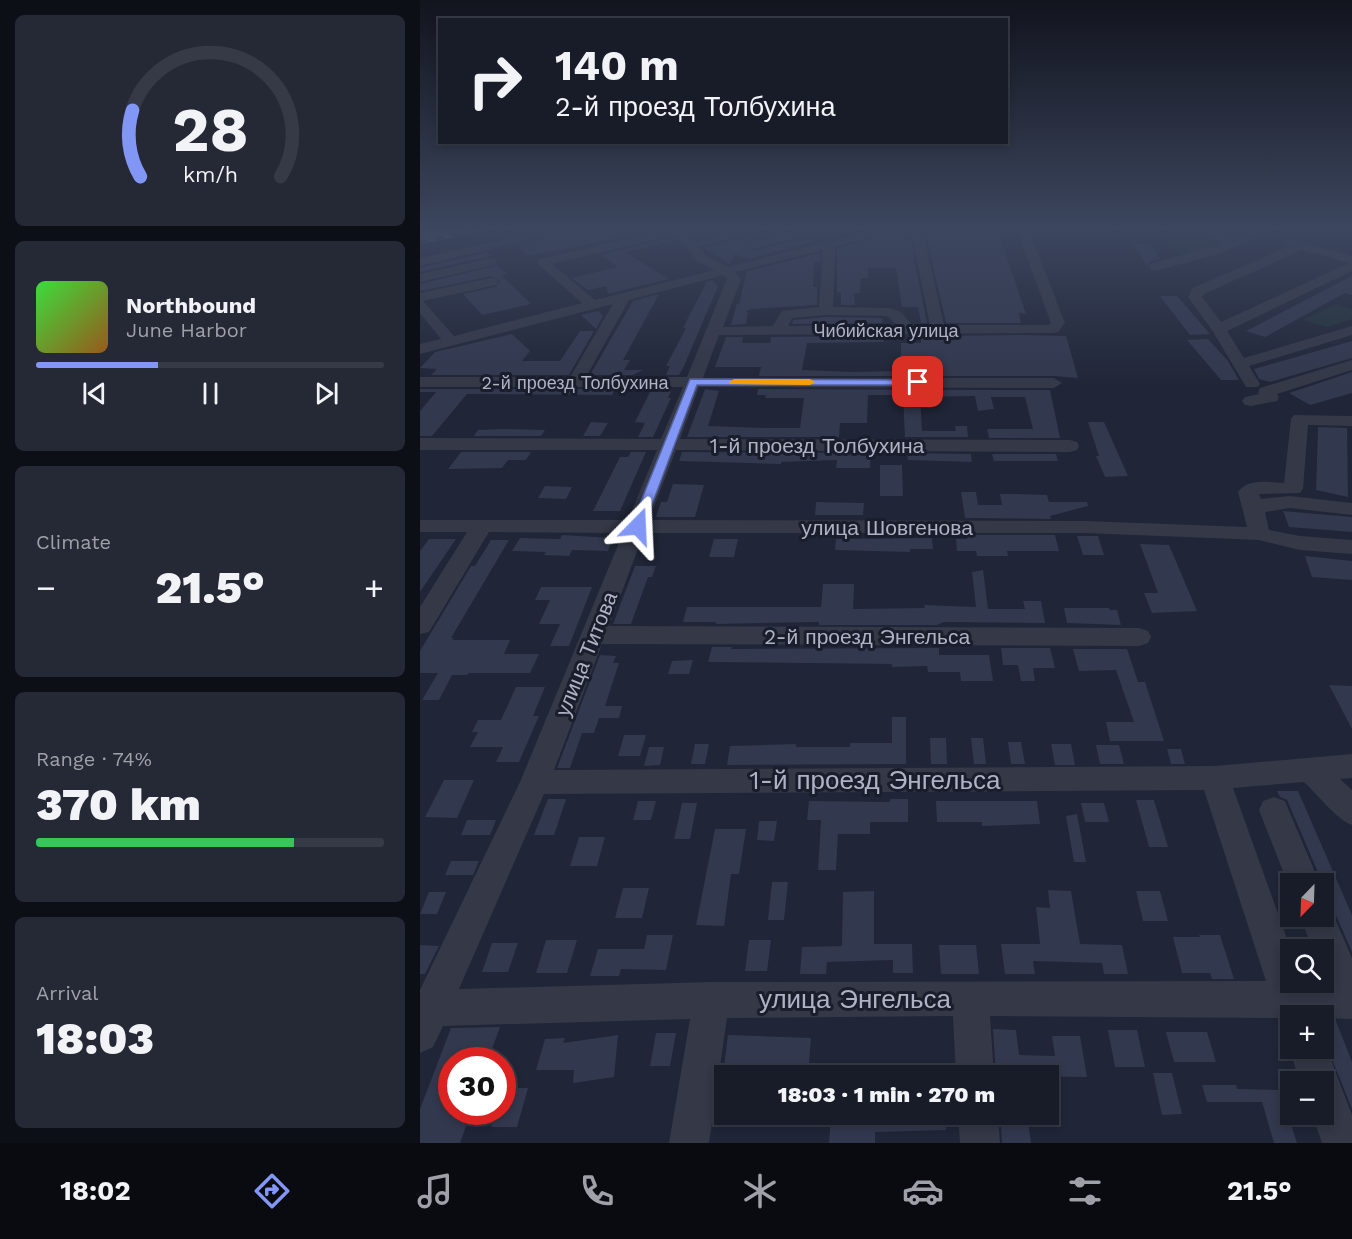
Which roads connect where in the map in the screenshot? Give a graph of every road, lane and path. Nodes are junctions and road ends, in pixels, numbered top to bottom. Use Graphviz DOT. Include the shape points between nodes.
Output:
graph roads {
  1 [pos="564,280"];
  2 [pos="667,280"];
  3 [pos="733,280"];
  4 [pos="832,280"];
  5 [pos="927,280"];
  6 [pos="1041,280"];
  7 [pos="1225,280"];
  8 [pos="1322,280"];
  9 [pos="491,282"];
  10 [pos="624,297"];
  11 [pos="420,303"];
  12 [pos="592,305"];
  13 [pos="826,311"];
  14 [pos="438,327"];
  15 [pos="1219,329"];
  16 [pos="908,330"];
  17 [pos="938,330"];
  18 [pos="1352,330"];
  19 [pos="420,331"];
  20 [pos="714,331"];
  21 [pos="778,331"];
  22 [pos="450,341"];
  23 [pos="420,349"];
  24 [pos="1240,364"];
  25 [pos="1352,365"];
  26 [pos="420,382"];
  27 [pos="575,382"];
  28 [pos="693,382"];
  29 [pos="1054,383"];
  30 [pos="1252,384"];
  31 [pos="1251,401"];
  32 [pos="1352,421"];
  33 [pos="420,444"];
  34 [pos="669,444"];
  35 [pos="1070,446"];
  36 [pos="1251,505"];
  37 [pos="1352,509"];
  38 [pos="420,526"];
  39 [pos="482,526"];
  40 [pos="638,526"];
  41 [pos="1259,534"];
  42 [pos="1352,547"];
  43 [pos="420,626"];
  44 [pos="594,635"];
  45 [pos="1139,636"];
  46 [pos="1352,766"];
  47 [pos="1310,770"];
  48 [pos="1215,778"];
  49 [pos="535,782"];
  50 [pos="1274,810"];
  51 [pos="1352,812"];
  52 [pos="1300,873"];
  53 [pos="1322,927"];
  54 [pos="970,998"];
  55 [pos="711,1000"];
  56 [pos="1352,1001"];
  57 [pos="1292,1005"];
  58 [pos="1313,1005"];
  59 [pos="1280,1007"];
  60 [pos="425,1017"];
  61 [pos="974,1065"];
  62 [pos="1334,1121"];
  63 [pos="979,1125"];
  64 [pos="689,1143"];
  65 [pos="980,1143"];
  66 [pos="1342,1143"];
  1 -- 12 [label="street"];
  2 -- 10 [label="street"];
  3 -- 20 [label="street, улица Титова"];
  4 -- 13 [label="street"];
  5 -- 17 [label="street"];
  6 -- 17 [label="street, Чибийская улица" via="1057,327"];
  7 -- 15 [label="street" via="1195,293"];
  8 -- 15 [label="street"];
  9 -- 11 [label="street"];
  10 -- 12 [label="street"];
  10 -- 27 [label="street"];
  11 -- 14 [label="street"];
  12 -- 22 [label="street"];
  13 -- 16 [label="street" via="889,312"];
  13 -- 21 [label="street" via="787,314"];
  14 -- 19 [label="street"];
  14 -- 22 [label="street"];
  15 -- 24 [label="street"];
  16 -- 17 [label="street, Чибийская улица"];
  16 -- 21 [label="street, Чибийская улица"];
  18 -- 24 [label="street"];
  20 -- 21 [label="street, Чибийская улица"];
  20 -- 28 [label="street, улица Титова"];
  22 -- 23 [label="street"];
  24 -- 30 [label="street"];
  25 -- 31 [label="street" via="1266,392 1271,397"];
  26 -- 27 [label="street, 2-й проезд Толбухина"];
  27 -- 28 [label="street, 2-й проезд Толбухина"];
  28 -- 29 [label="street, 2-й проезд Толбухина"];
  28 -- 34 [label="street, улица Титова"];
  32 -- 36 [label="street" via="1300,419 1293,489 1254,488 1248,492"];
  33 -- 34 [label="street, 1-й проезд Толбухина"];
  34 -- 35 [label="street, 1-й проезд Толбухина"];
  34 -- 40 [label="street, улица Титова"];
  36 -- 37 [label="street" via="1290,502"];
  36 -- 41 [label="street"];
  38 -- 39 [label="street, улица Шовгенова"];
  39 -- 40 [label="street, улица Шовгенова"];
  39 -- 43 [label="street"];
  40 -- 41 [label="street, улица Шовгенова" via="1085,527"];
  40 -- 44 [label="street, улица Титова"];
  41 -- 42 [label="street, улица Шовгенова" via="1300,543"];
  44 -- 45 [label="street, 2-й проезд Энгельса"];
  44 -- 49 [label="street, улица Титова"];
  46 -- 47 [label="street, 1-й проезд Энгельса"];
  47 -- 48 [label="street, 1-й проезд Энгельса"];
  47 -- 51 [label="street"];
  48 -- 49 [label="street, 1-й проезд Энгельса"];
  48 -- 57 [label="street"];
  49 -- 60 [label="street, улица Титова"];
  50 -- 52 [label="street"];
  53 -- 56 [label="street"];
  54 -- 55 [label="street, улица Энгельса"];
  54 -- 59 [label="street, улица Энгельса"];
  54 -- 61 [label="street"];
  55 -- 60 [label="street, улица Энгельса"];
  55 -- 64 [label="street"];
  56 -- 58 [label="street, улица Энгельса"];
  62 -- 66 [label="street"];
  63 -- 65 [label="street"];
}
